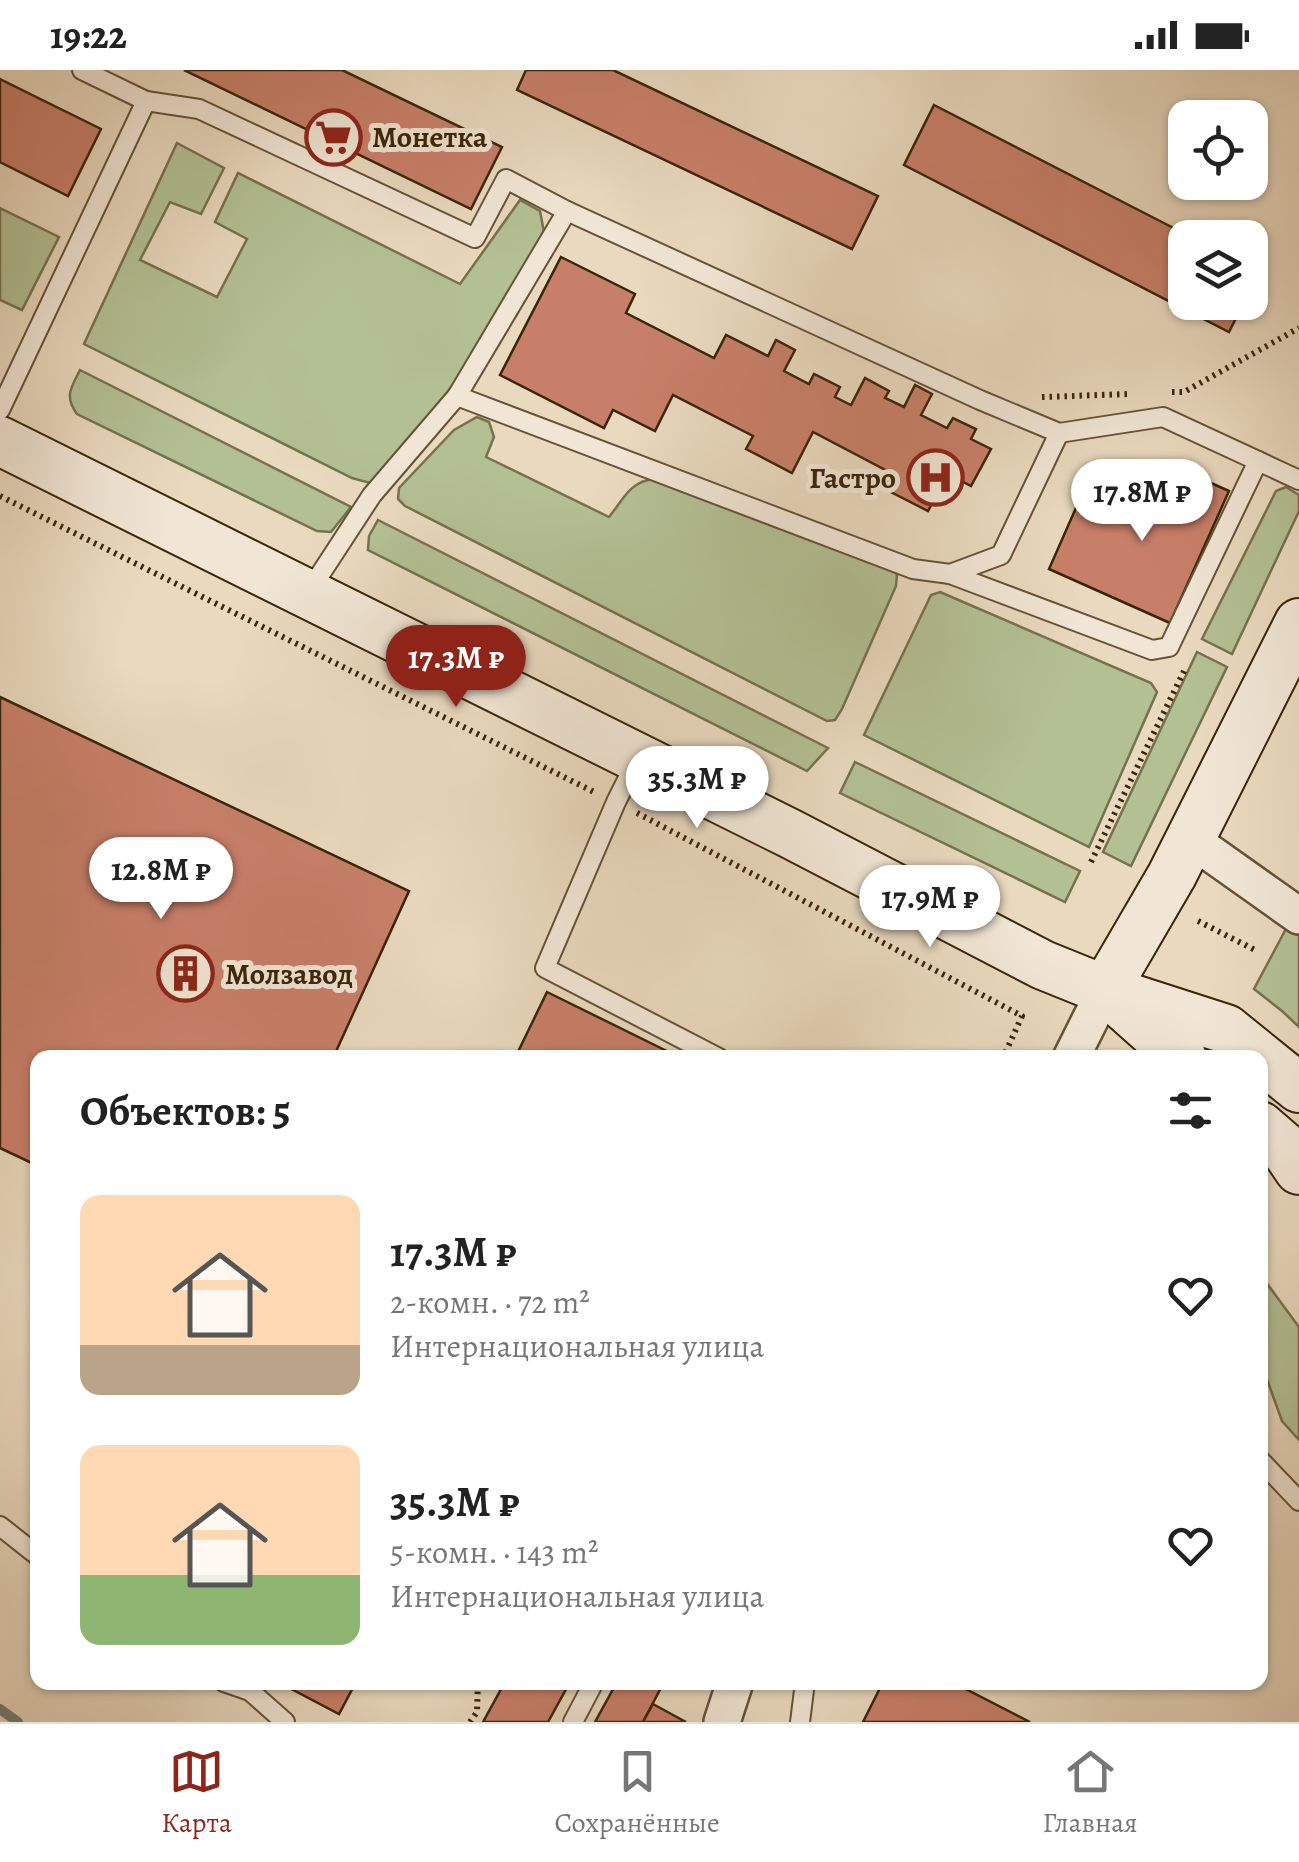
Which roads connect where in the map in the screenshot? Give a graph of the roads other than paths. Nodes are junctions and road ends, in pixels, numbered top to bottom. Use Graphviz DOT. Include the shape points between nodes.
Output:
graph roads {
  1 [pos="82,70"];
  2 [pos="146,101"];
  3 [pos="567,210"];
  4 [pos="457,396"];
  5 [pos="0,410"];
  6 [pos="1059,432"];
  7 [pos="0,441"];
  8 [pos="1258,461"];
  9 [pos="1299,480"];
  10 [pos="950,574"];
  11 [pos="308,593"];
  12 [pos="1293,651"];
  13 [pos="638,758"];
  14 [pos="1190,838"];
  15 [pos="1299,916"];
  16 [pos="1105,990"];
  17 [pos="704,1050"];
  18 [pos="1076,1050"];
  19 [pos="1173,1050"];
  20 [pos="1252,1050"];
  21 [pos="1268,1063"];
  22 [pos="1299,1088"];
  23 [pos="1268,1133"];
  24 [pos="1299,1170"];
  25 [pos="1268,1469"];
  26 [pos="1299,1502"];
  27 [pos="0,1526"];
  28 [pos="30,1550"];
  29 [pos="247,1690"];
  30 [pos="590,1690"];
  31 [pos="732,1690"];
  32 [pos="804,1690"];
  33 [pos="285,1722"];
  34 [pos="573,1722"];
  35 [pos="722,1722"];
  36 [pos="800,1722"];
  1 -- 2 [label="lane"];
  2 -- 3 [label="lane" via="199,110 475,238 506,179"];
  2 -- 5 [label="lane"];
  3 -- 4 [label="lane"];
  3 -- 6 [label="lane"];
  4 -- 10 [label="lane" via="913,569"];
  4 -- 11 [label="lane" via="372,495"];
  6 -- 8 [label="lane" via="1162,416"];
  6 -- 10 [label="lane" via="1001,555"];
  7 -- 11 [label="main road"];
  8 -- 9 [label="lane"];
  8 -- 10 [label="lane" via="1169,647 1152,650"];
  11 -- 13 [label="main road"];
  12 -- 14 [label="main road"];
  13 -- 16 [label="main road"];
  13 -- 17 [label="lane" via="546,968"];
  14 -- 15 [label="street"];
  14 -- 16 [label="main road"];
  16 -- 18 [label="street"];
  16 -- 19 [label="main road"];
  16 -- 20 [label="main road" via="1226,1029"];
  21 -- 22 [label="main road"];
  23 -- 24 [label="main road"];
  25 -- 26 [label="lane"];
  27 -- 28 [label="lane"];
  29 -- 33 [label="lane"];
  30 -- 34 [label="lane"];
  31 -- 35 [label="street"];
  32 -- 36 [label="lane"];
}
